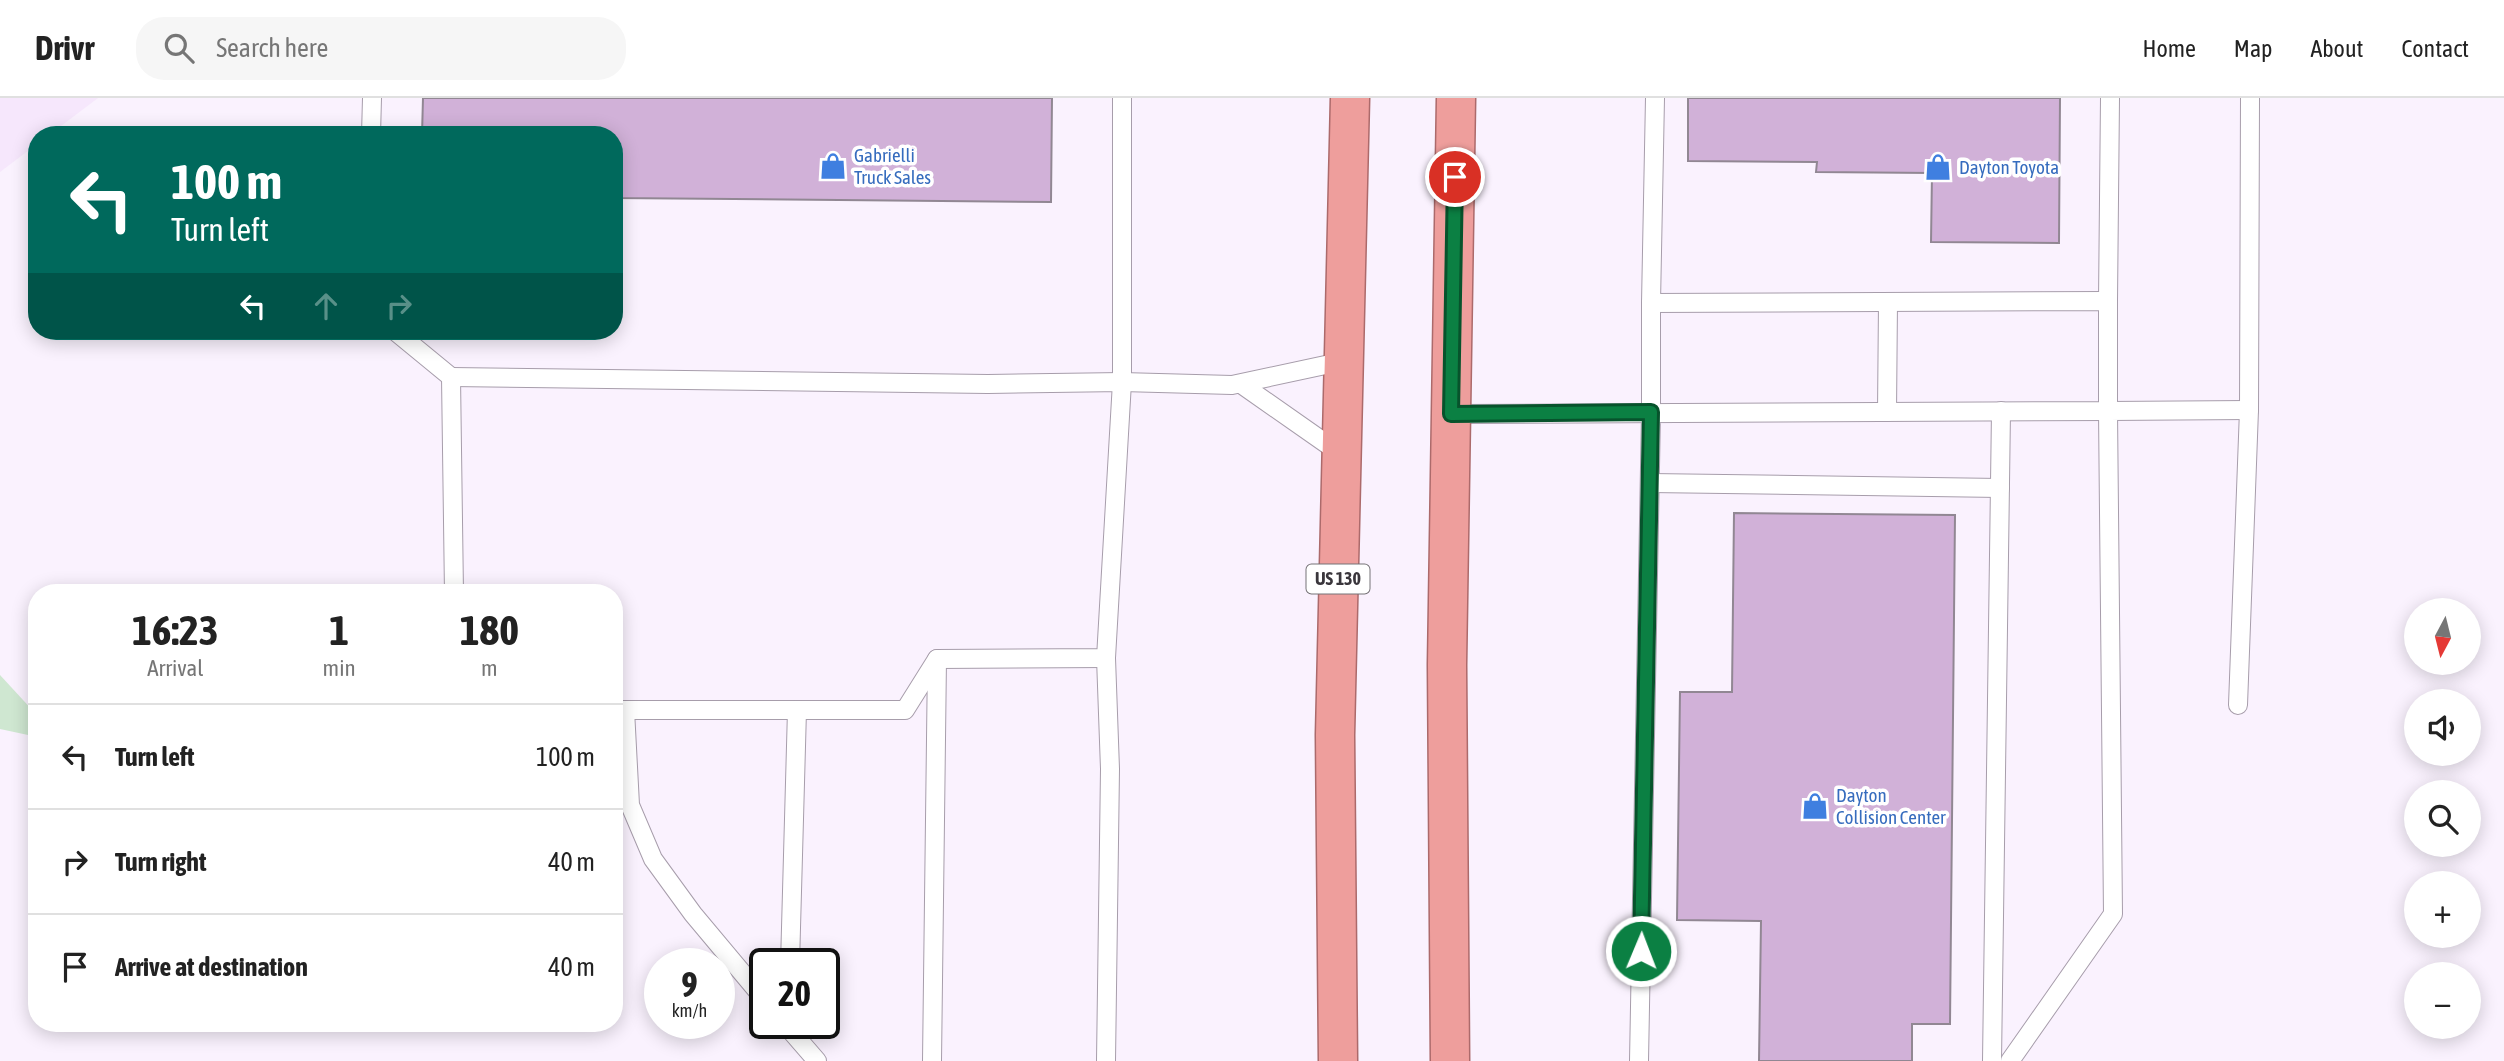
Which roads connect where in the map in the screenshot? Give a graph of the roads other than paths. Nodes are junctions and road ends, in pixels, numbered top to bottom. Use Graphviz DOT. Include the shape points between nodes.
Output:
graph roads {
  1 [pos="372,98"];
  2 [pos="1122,98"];
  3 [pos="1350,98"];
  4 [pos="1456,98"];
  5 [pos="1655,98"];
  6 [pos="2110,98"];
  7 [pos="2250,98"];
  8 [pos="372,126"];
  9 [pos="2108,301"];
  10 [pos="1888,302"];
  11 [pos="1651,303"];
  12 [pos="406,340"];
  13 [pos="1344,361"];
  14 [pos="451,377"];
  15 [pos="1122,382"];
  16 [pos="1241,384"];
  17 [pos="2249,410"];
  18 [pos="2001,411"];
  19 [pos="2108,411"];
  20 [pos="1651,412"];
  21 [pos="1887,412"];
  22 [pos="1451,414"];
  23 [pos="1342,454"];
  24 [pos="1650,483"];
  25 [pos="2000,488"];
  26 [pos="454,584"];
  27 [pos="1106,658"];
  28 [pos="937,659"];
  29 [pos="2238,705"];
  30 [pos="623,710"];
  31 [pos="797,710"];
  32 [pos="623,738"];
  33 [pos="790,948"];
  34 [pos="749,981"];
  35 [pos="799,1039"];
  36 [pos="817,1061"];
  37 [pos="932,1061"];
  38 [pos="1107,1061"];
  39 [pos="1338,1061"];
  40 [pos="1450,1061"];
  41 [pos="1639,1061"];
  42 [pos="1992,1061"];
  43 [pos="2010,1061"];
  1 -- 8 [label="lane"];
  2 -- 15 [label="lane"];
  3 -- 13 [label="highway, US 130"];
  4 -- 22 [label="highway"];
  5 -- 11 [label="lane"];
  6 -- 9 [label="lane"];
  7 -- 17 [label="lane"];
  9 -- 10 [label="lane"];
  9 -- 19 [label="lane"];
  10 -- 11 [label="lane"];
  10 -- 21 [label="lane"];
  11 -- 20 [label="lane"];
  12 -- 14 [label="lane"];
  13 -- 16 [label="lane"];
  13 -- 23 [label="highway, US 130"];
  14 -- 15 [label="lane"];
  14 -- 26 [label="lane"];
  15 -- 16 [label="lane"];
  15 -- 27 [label="lane"];
  16 -- 23 [label="lane"];
  17 -- 19 [label="lane"];
  17 -- 29 [label="lane"];
  18 -- 19 [label="lane"];
  18 -- 21 [label="lane"];
  18 -- 25 [label="lane"];
  19 -- 43 [label="lane" via="2113,914"];
  20 -- 21 [label="lane"];
  20 -- 22 [label="lane"];
  20 -- 24 [label="lane"];
  22 -- 40 [label="highway" via="1447,665"];
  23 -- 39 [label="highway, US 130" via="1335,735"];
  24 -- 25 [label="lane"];
  24 -- 41 [label="lane"];
  25 -- 42 [label="lane"];
  27 -- 28 [label="lane"];
  27 -- 38 [label="lane" via="1111,769"];
  28 -- 31 [label="lane" via="905,710"];
  28 -- 37 [label="lane"];
  30 -- 31 [label="lane"];
  31 -- 33 [label="lane"];
  32 -- 34 [label="lane" via="630,805 653,859"];
  35 -- 36 [label="lane"];
}
